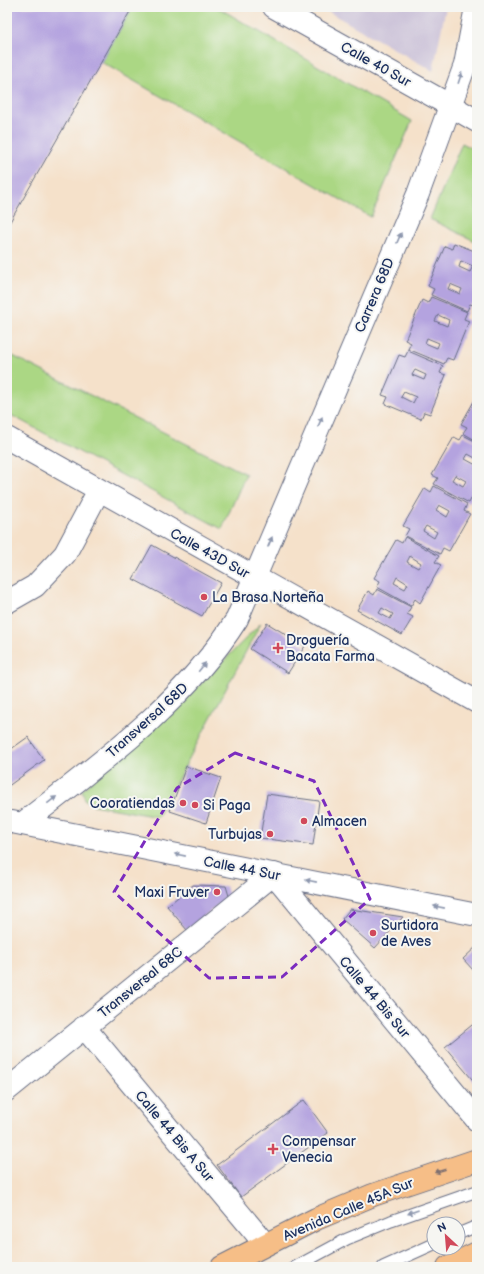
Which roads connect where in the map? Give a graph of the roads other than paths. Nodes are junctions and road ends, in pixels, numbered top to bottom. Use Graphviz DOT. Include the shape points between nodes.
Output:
graph roads {
  1 [pos="274,7"];
  2 [pos="476,7"];
  3 [pos="450,106"];
  4 [pos="477,121"];
  5 [pos="7,438"];
  6 [pos="99,490"];
  7 [pos="254,578"];
  8 [pos="7,602"];
  9 [pos="477,702"];
  10 [pos="12,826"];
  11 [pos="274,874"];
  12 [pos="477,914"];
  13 [pos="84,1027"];
  14 [pos="7,1090"];
  15 [pos="477,1120"];
  16 [pos="477,1160"];
  17 [pos="477,1191"];
  18 [pos="477,1226"];
  19 [pos="466,1231"];
  20 [pos="265,1244"];
  21 [pos="426,1248"];
  22 [pos="477,1253"];
  23 [pos="222,1267"];
  24 [pos="295,1267"];
  25 [pos="383,1267"];
  26 [pos="448,1267"];
  1 -- 3 [label="street, Calle 40 Sur"];
  3 -- 2 [label="street, Carrera 68D, one-way" via="465,64"];
  3 -- 4 [label="street, Calle 40 Sur"];
  7 -- 3 [label="street, Carrera 68D, one-way" via="418,194"];
  5 -- 6 [label="street, Calle 43D Sur"];
  6 -- 7 [label="street, Calle 43D Sur"];
  6 -- 8 [label="street" via="65,554 35,586"];
  7 -- 9 [label="street, Calle 43D Sur"];
  10 -- 7 [label="street, Transversal 68D, one-way" via="130,738 199,672 237,619"];
  11 -- 10 [label="street, Calle 44 Sur, one-way"];
  12 -- 11 [label="street, Calle 44 Sur, one-way"];
  11 -- 13 [label="street, Transversal 68C"];
  11 -- 15 [label="street, Calle 44 Bis Sur"];
  13 -- 14 [label="street, Transversal 68C"];
  13 -- 20 [label="street, Calle 44 Bis A Sur"];
  16 -- 20 [label="highway, Avenida Calle 45A Sur, one-way" via="373,1194"];
  17 -- 24 [label="lane, one-way" via="347,1239"];
  18 -- 19 [label="lane"];
  20 -- 23 [label="highway, Avenida Calle 45A Sur"];
  21 -- 25 [label="lane"];
  22 -- 26 [label="highway"];
}
